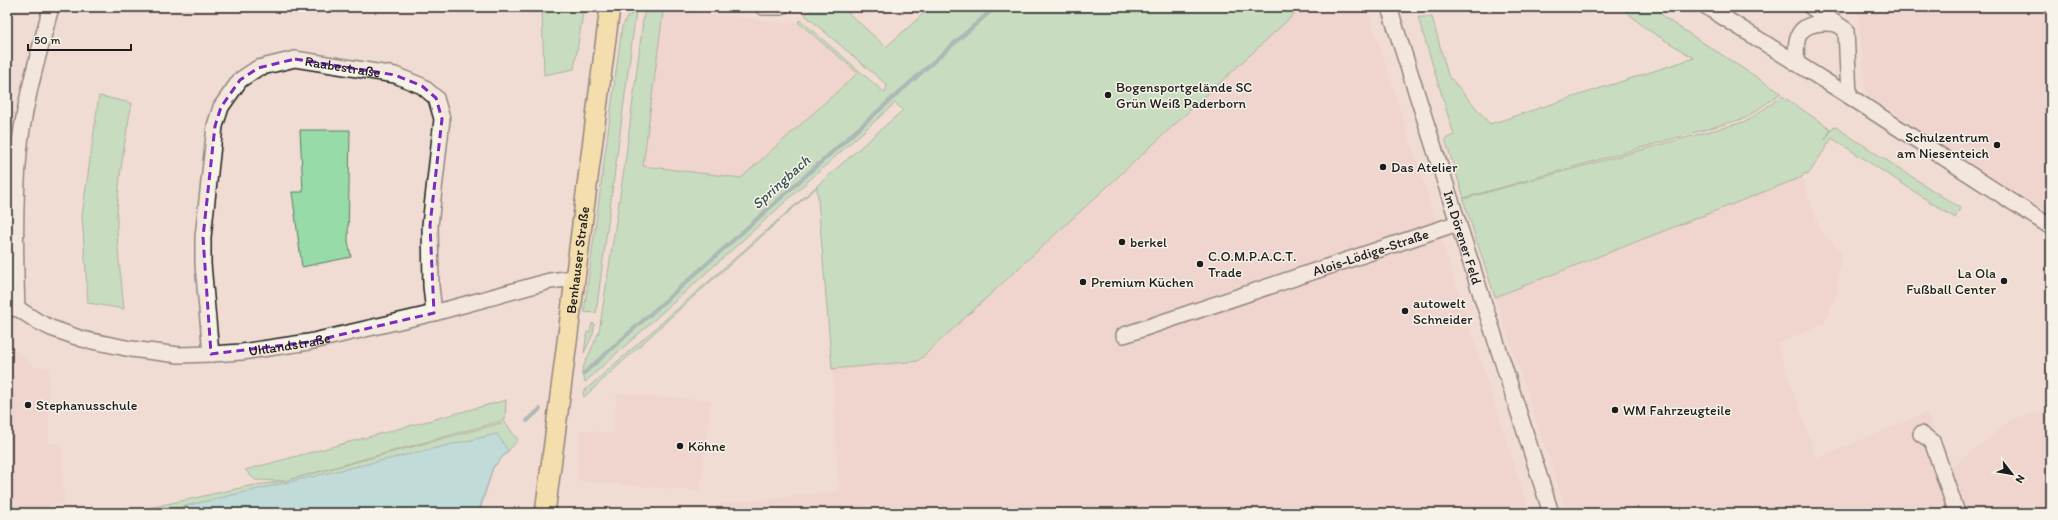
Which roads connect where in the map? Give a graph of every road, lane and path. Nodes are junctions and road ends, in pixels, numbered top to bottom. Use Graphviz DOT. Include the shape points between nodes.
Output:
graph roads {
  1 [pos="51,7"];
  2 [pos="610,7"];
  3 [pos="763,7"];
  4 [pos="781,7"];
  5 [pos="1389,7"];
  6 [pos="1706,7"];
  7 [pos="1811,7"];
  8 [pos="1838,24"];
  9 [pos="1796,63"];
  10 [pos="1849,96"];
  11 [pos="1458,222"];
  12 [pos="2051,227"];
  13 [pos="574,278"];
  14 [pos="12,308"];
  15 [pos="434,313"];
  16 [pos="1124,335"];
  17 [pos="211,354"];
  18 [pos="1921,434"];
  19 [pos="545,513"];
  20 [pos="1551,513"];
  21 [pos="1957,513"];
  1 -- 14 [label="street" via="34,74 19,151"];
  2 -- 13 [label="main road, Benhauser Straße"];
  3 -- 4 [label="street"];
  5 -- 11 [label="street, Im Dörener Feld"];
  6 -- 9 [label="street"];
  7 -- 8 [label="street"];
  8 -- 9 [label="street" via="1826,22 1806,27 1798,36"];
  8 -- 10 [label="street" via="1846,30"];
  9 -- 10 [label="street"];
  10 -- 12 [label="street"];
  11 -- 16 [label="street, Alois-Lödige-Straße"];
  11 -- 20 [label="street, Im Dörener Feld"];
  13 -- 15 [label="street, Uhlandstraße" via="534,285"];
  13 -- 19 [label="main road, Benhauser Straße"];
  14 -- 17 [label="street, Uhlandstraße" via="36,321 82,339 131,349"];
  15 -- 17 [label="street, Uhlandstraße" via="309,342"];
  15 -- 17 [label="street, Raabestraße" via="430,225 442,119 436,98 422,86 395,75 295,59 258,68 240,80 221,107 215,126 203,238"];
  18 -- 21 [label="street" via="1932,441"];
}
